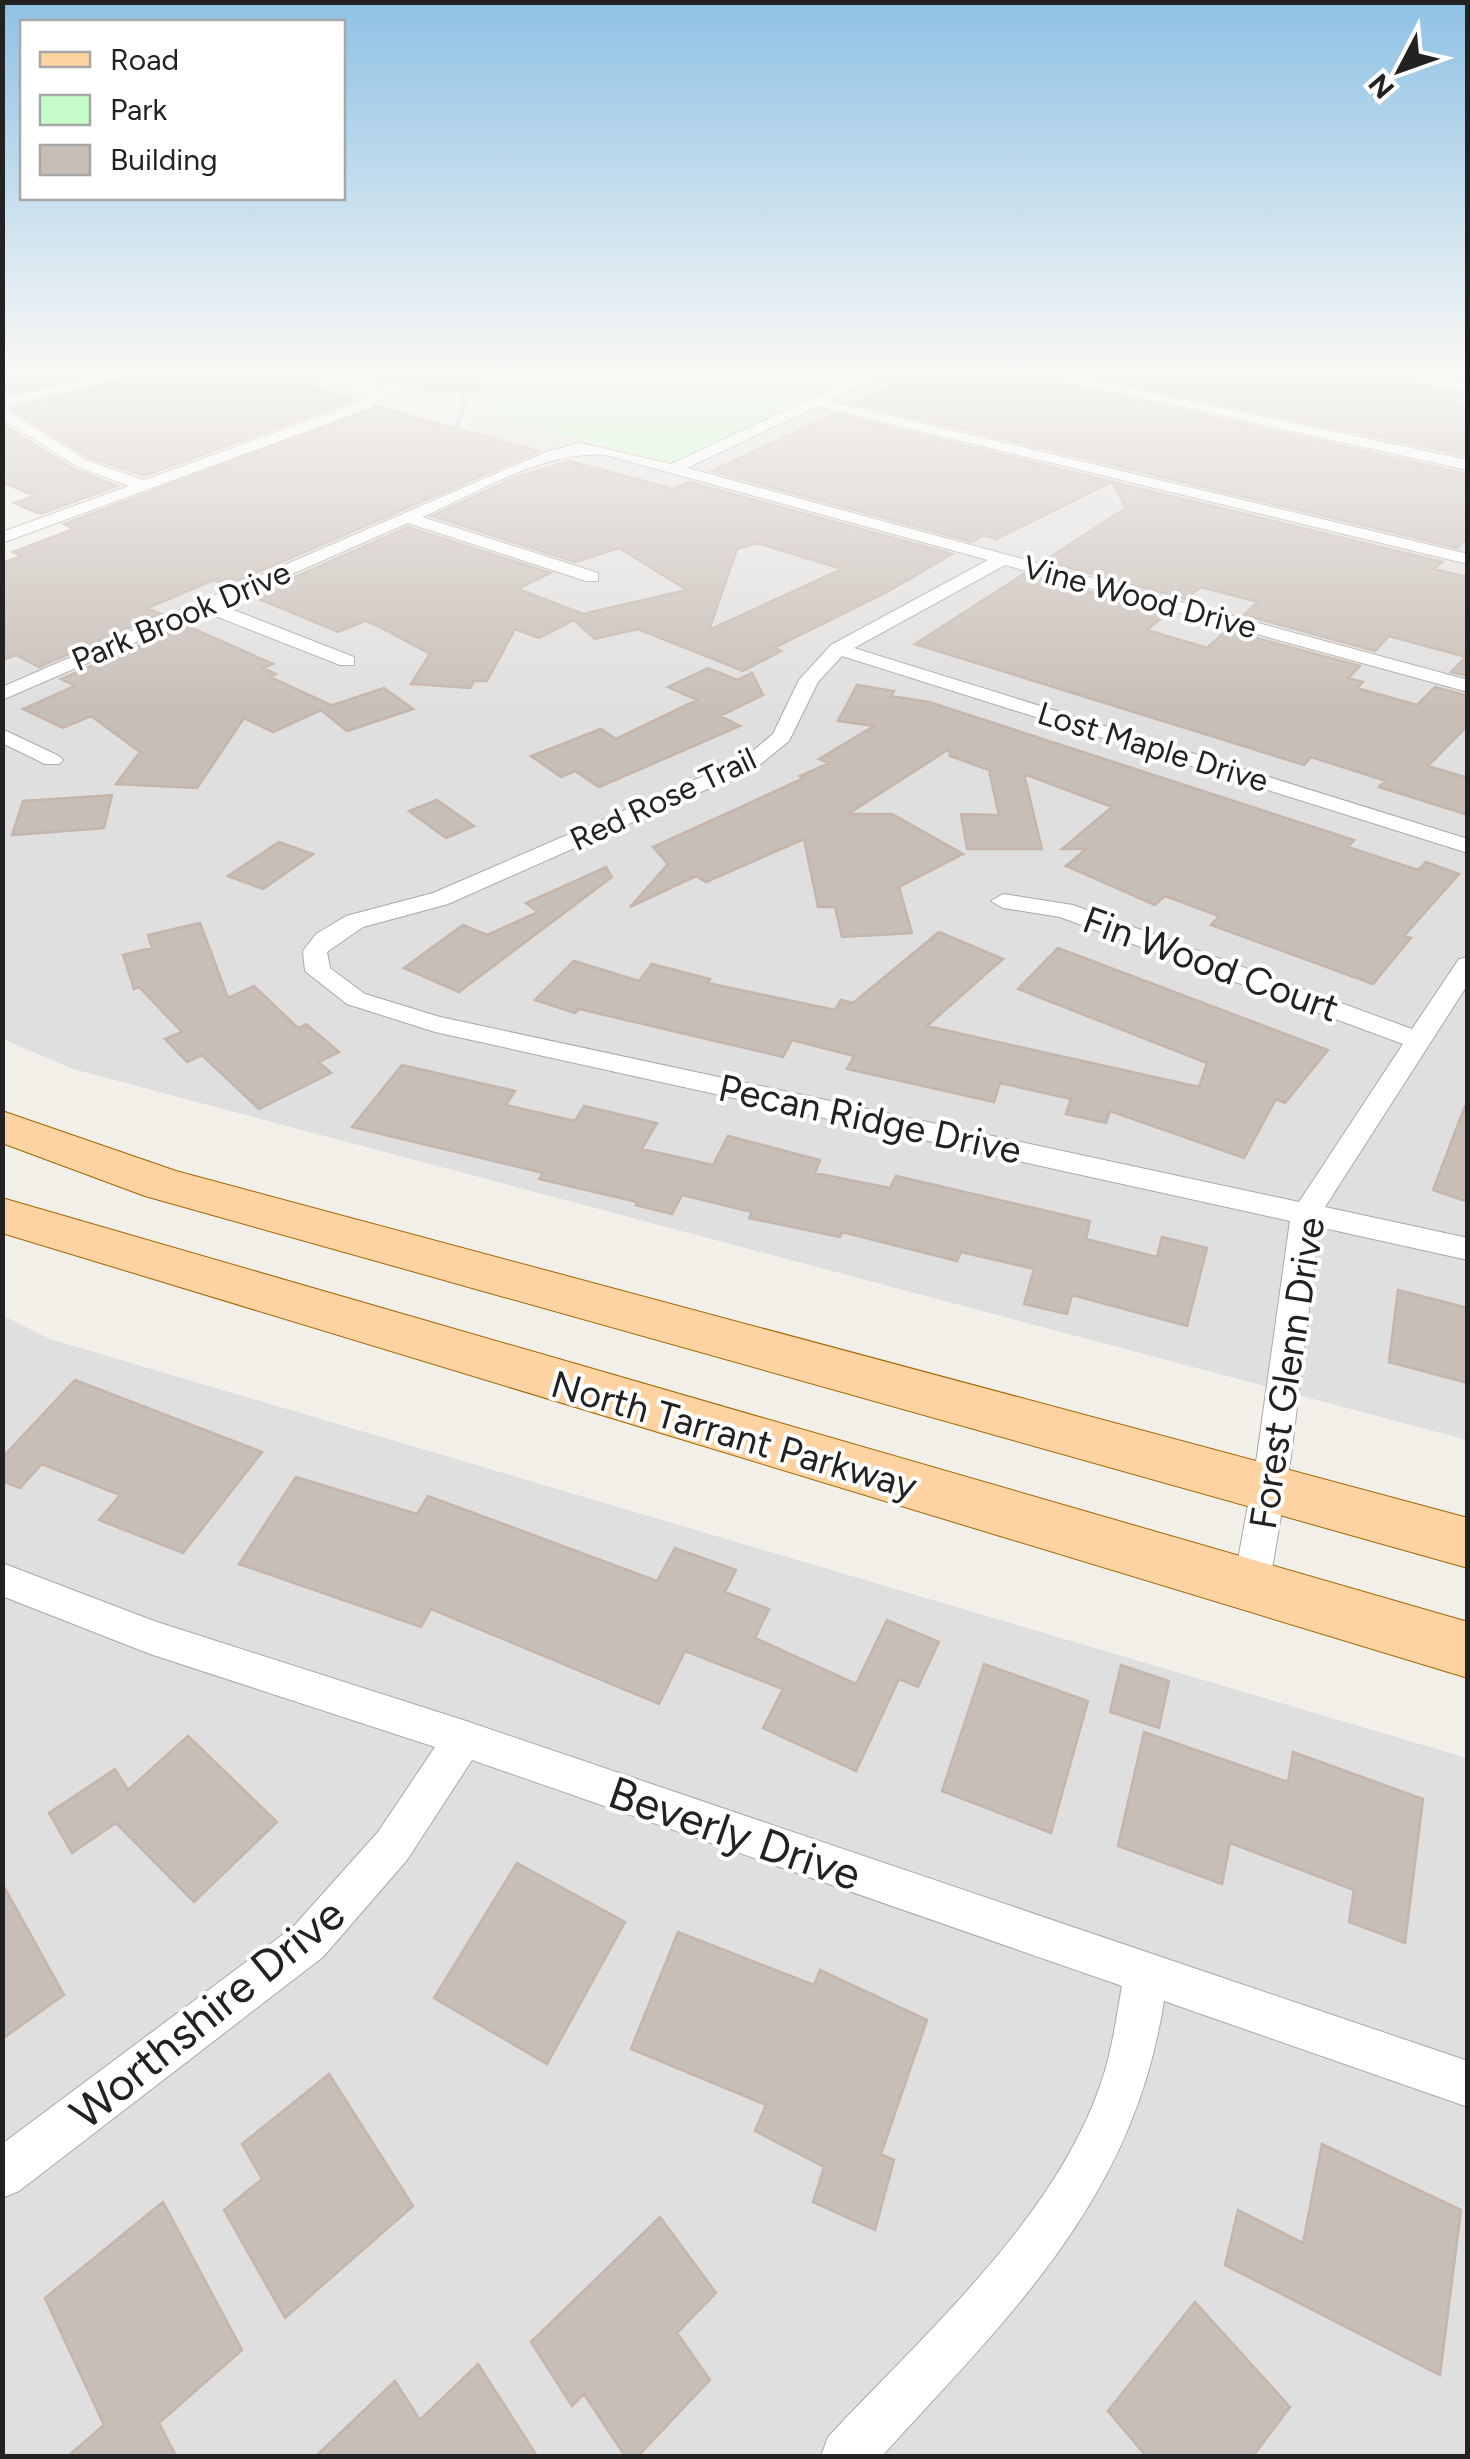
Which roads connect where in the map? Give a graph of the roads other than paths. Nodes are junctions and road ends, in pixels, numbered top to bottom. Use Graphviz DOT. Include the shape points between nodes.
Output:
graph roads {
  1 [pos="138,484"];
  2 [pos="150,484"];
  3 [pos="486,484"];
  4 [pos="726,484"];
  5 [pos="1156,484"];
  6 [pos="144,486"];
  7 [pos="408,518"];
  8 [pos="2,538"];
  9 [pos="1468,559"];
  10 [pos="1002,560"];
  11 [pos="592,577"];
  12 [pos="206,606"];
  13 [pos="838,648"];
  14 [pos="347,661"];
  15 [pos="1468,686"];
  16 [pos="2,694"];
  17 [pos="2,735"];
  18 [pos="52,760"];
  19 [pos="1468,846"];
  20 [pos="1004,900"];
  21 [pos="323,938"];
  22 [pos="1468,964"];
  23 [pos="1416,1040"];
  24 [pos="2,1126"];
  25 [pos="1306,1214"];
  26 [pos="2,1216"];
  27 [pos="1468,1249"];
  28 [pos="1269,1486"];
  29 [pos="1468,1543"];
  30 [pos="2,1579"];
  31 [pos="1251,1587"];
  32 [pos="1468,1650"];
  33 [pos="463,1738"];
  34 [pos="1146,1976"];
  35 [pos="1468,2084"];
  36 [pos="2,2174"];
  37 [pos="847,2456"];
  1 -- 6 [label="street"];
  2 -- 6 [label="street"];
  3 -- 7 [label="street, Park Brook Drive"];
  4 -- 10 [label="street, Vine Wood Drive"];
  5 -- 9 [label="street"];
  6 -- 8 [label="street"];
  7 -- 11 [label="street"];
  7 -- 12 [label="street, Park Brook Drive"];
  10 -- 13 [label="street, Red Rose Trail"];
  10 -- 15 [label="street, Vine Wood Drive"];
  12 -- 14 [label="street"];
  12 -- 16 [label="street, Park Brook Drive"];
  13 -- 19 [label="street, Lost Maple Drive"];
  13 -- 21 [label="street, Red Rose Trail" via="810,680 782,737 730,774 440,899"];
  17 -- 18 [label="street"];
  20 -- 23 [label="street, Fin Wood Court" via="1065,910"];
  21 -- 25 [label="street, Pecan Ridge Drive" via="315,951 318,972 332,983 356,999 435,1024"];
  22 -- 23 [label="street, Forest Glenn Drive"];
  23 -- 25 [label="street, Forest Glenn Drive"];
  24 -- 28 [label="main road" via="162,1184"];
  25 -- 27 [label="street, Pecan Ridge Drive"];
  25 -- 28 [label="street, Forest Glenn Drive"];
  26 -- 31 [label="main road, North Tarrant Parkway"];
  28 -- 29 [label="main road"];
  28 -- 31 [label="street, Forest Glenn Drive"];
  30 -- 33 [label="street, Beverly Drive" via="150,1637"];
  31 -- 32 [label="main road, North Tarrant Parkway"];
  33 -- 34 [label="street, Beverly Drive"];
  33 -- 36 [label="street, Worthshire Drive" via="397,1846 308,1942"];
  34 -- 35 [label="street, Beverly Drive"];
  34 -- 37 [label="street" via="1124,2087 1055,2219"];
}
